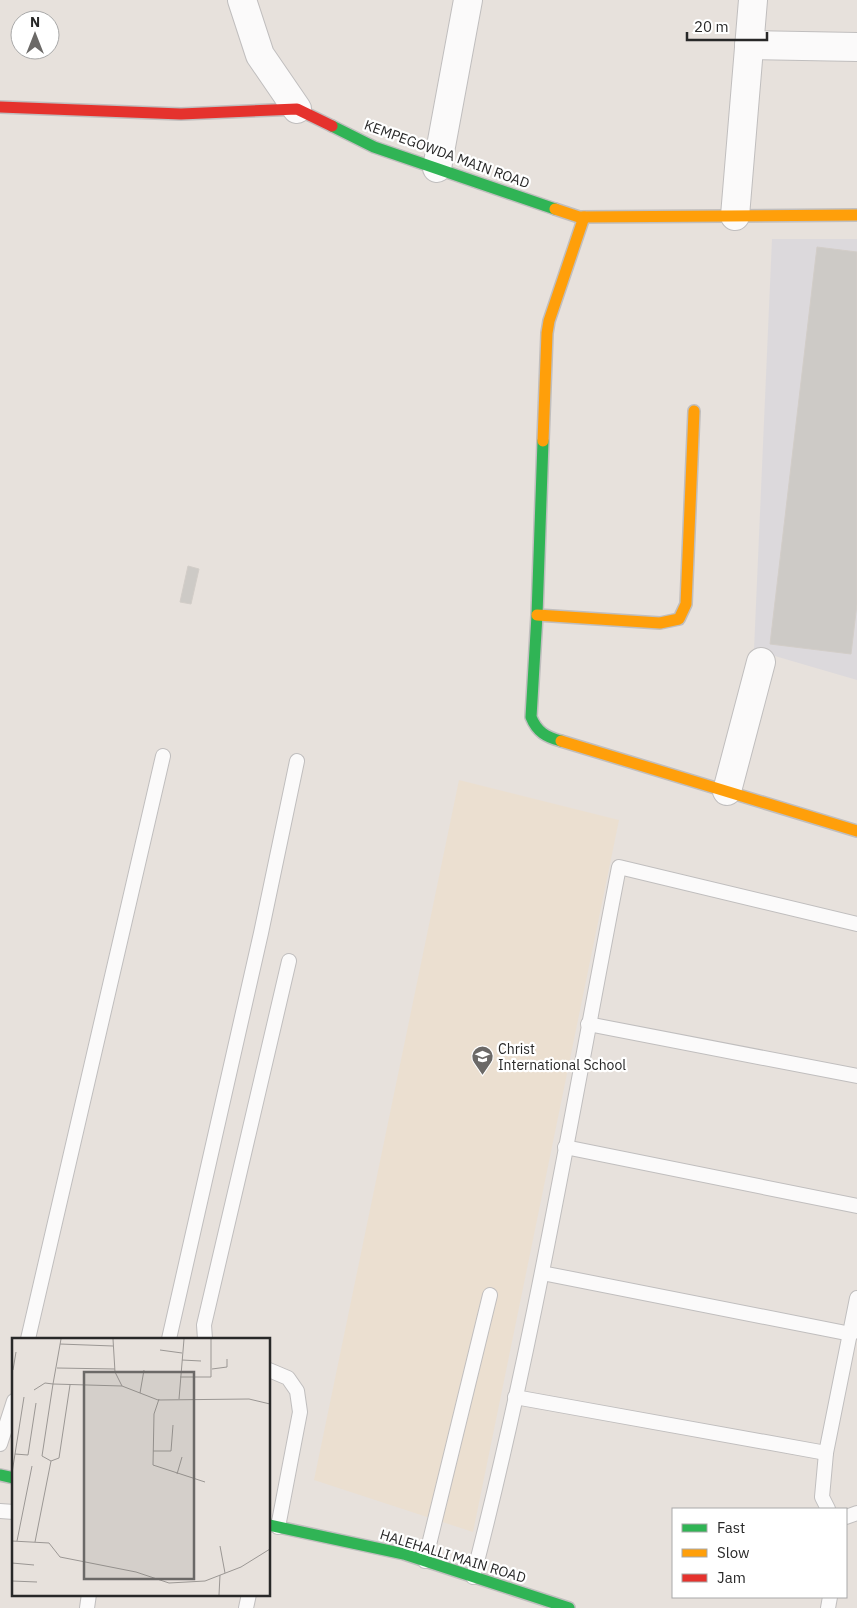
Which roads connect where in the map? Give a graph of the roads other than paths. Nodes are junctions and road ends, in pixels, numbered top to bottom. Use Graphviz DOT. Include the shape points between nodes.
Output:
graph roads {
  1 [pos="242,0"];
  2 [pos="468,0"];
  3 [pos="753,0"];
  4 [pos="749,45"];
  5 [pos="857,48"];
  6 [pos="0,107"];
  7 [pos="297,109"];
  8 [pos="437,168"];
  9 [pos="857,214"];
  10 [pos="584,216"];
  11 [pos="735,216"];
  12 [pos="694,411"];
  13 [pos="537,615"];
  14 [pos="761,662"];
  15 [pos="163,756"];
  16 [pos="297,761"];
  17 [pos="727,791"];
  18 [pos="857,831"];
  19 [pos="857,924"];
  20 [pos="289,961"];
  21 [pos="588,1024"];
  22 [pos="857,1076"];
  23 [pos="565,1148"];
  24 [pos="857,1206"];
  25 [pos="542,1273"];
  26 [pos="490,1295"];
  27 [pos="857,1298"];
  28 [pos="851,1334"];
  29 [pos="28,1338"];
  30 [pos="169,1338"];
  31 [pos="205,1338"];
  32 [pos="270,1370"];
  33 [pos="515,1397"];
  34 [pos="12,1407"];
  35 [pos="0,1444"];
  36 [pos="826,1453"];
  37 [pos="828,1508"];
  38 [pos="274,1526"];
  39 [pos="425,1561"];
  40 [pos="473,1576"];
  41 [pos="569,1608"];
  1 -- 7 [label="street" via="260,55"];
  2 -- 8 [label="street"];
  3 -- 4 [label="street"];
  4 -- 5 [label="street"];
  4 -- 11 [label="street"];
  6 -- 7 [label="street, KEMPEGOWDA MAIN ROAD" via="181,114"];
  7 -- 8 [label="street, KEMPEGOWDA MAIN ROAD" via="374,147"];
  8 -- 10 [label="street, KEMPEGOWDA MAIN ROAD" via="579,217"];
  9 -- 11 [label="street, KEMPEGOWDA MAIN ROAD"];
  10 -- 11 [label="street, KEMPEGOWDA MAIN ROAD"];
  10 -- 13 [label="street" via="547,333"];
  12 -- 13 [label="street" via="686,604 680,619 660,624"];
  13 -- 17 [label="street" via="531,717 540,732 547,737"];
  14 -- 17 [label="street"];
  15 -- 29 [label="lane"];
  16 -- 30 [label="lane"];
  17 -- 18 [label="street"];
  19 -- 21 [label="lane" via="619,867"];
  20 -- 31 [label="lane" via="204,1325"];
  21 -- 22 [label="lane"];
  21 -- 23 [label="lane"];
  23 -- 24 [label="lane"];
  23 -- 25 [label="lane"];
  25 -- 28 [label="lane"];
  25 -- 33 [label="lane"];
  26 -- 39 [label="lane"];
  27 -- 28 [label="lane"];
  28 -- 36 [label="lane"];
  32 -- 38 [label="lane" via="288,1378 296,1391 300,1412"];
  33 -- 36 [label="lane"];
  33 -- 40 [label="lane"];
  34 -- 35 [label="lane"];
  36 -- 37 [label="lane" via="822,1496"];
  38 -- 39 [label="street, HALEHALLI MAIN ROAD"];
  39 -- 40 [label="street, HALEHALLI MAIN ROAD"];
  40 -- 41 [label="street, HALEHALLI MAIN ROAD"];
}
